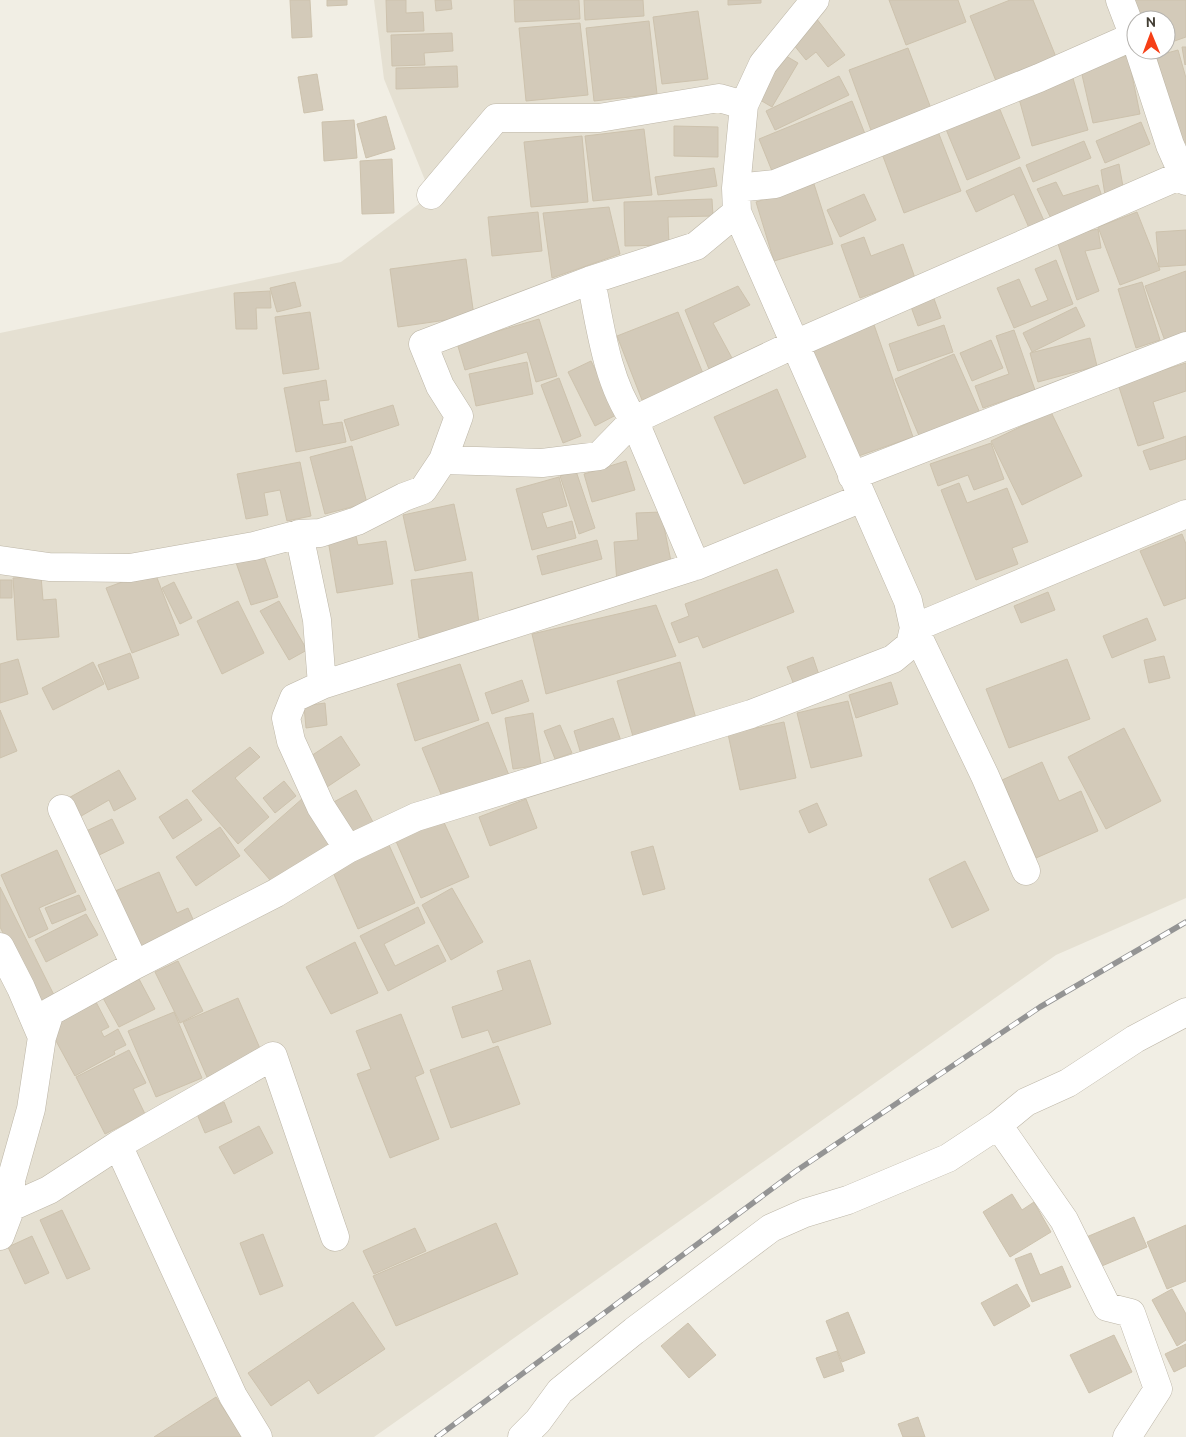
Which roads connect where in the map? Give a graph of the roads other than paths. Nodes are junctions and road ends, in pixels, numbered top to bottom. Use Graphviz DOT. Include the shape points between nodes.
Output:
graph roads {
  1 [pos="815,0"];
  2 [pos="1120,0"];
  3 [pos="1126,16"];
  4 [pos="1126,46"];
  5 [pos="1142,60"];
  6 [pos="744,105"];
  7 [pos="1185,176"];
  8 [pos="431,195"];
  9 [pos="736,200"];
  10 [pos="591,280"];
  11 [pos="794,344"];
  12 [pos="1186,346"];
  13 [pos="634,420"];
  14 [pos="443,460"];
  15 [pos="857,487"];
  16 [pos="1186,514"];
  17 [pos="299,534"];
  18 [pos="0,560"];
  19 [pos="696,566"];
  20 [pos="914,628"];
  21 [pos="322,685"];
  22 [pos="62,809"];
  23 [pos="348,849"];
  24 [pos="1026,871"];
  25 [pos="0,947"];
  26 [pos="135,965"];
  27 [pos="1186,1012"];
  28 [pos="42,1037"];
  29 [pos="998,1125"];
  30 [pos="118,1145"];
  31 [pos="12,1207"];
  32 [pos="0,1236"];
  33 [pos="335,1237"];
  34 [pos="258,1437"];
  35 [pos="522,1437"];
  36 [pos="1127,1437"];
  1 -- 6 [label="street" via="763,64"];
  2 -- 3 [label="street"];
  4 -- 9 [label="street"];
  5 -- 7 [label="street" via="1170,145"];
  6 -- 8 [label="street" via="719,98 599,118 496,118"];
  6 -- 9 [label="street"];
  7 -- 11 [label="street"];
  9 -- 10 [label="street" via="696,246"];
  9 -- 11 [label="street"];
  10 -- 13 [label="street" via="608,362"];
  10 -- 14 [label="street" via="423,344 440,386 459,416"];
  11 -- 13 [label="street"];
  11 -- 15 [label="street"];
  12 -- 15 [label="street"];
  13 -- 14 [label="street" via="599,456 542,463"];
  13 -- 19 [label="street"];
  14 -- 17 [label="street" via="423,490 357,521 320,533"];
  15 -- 19 [label="street"];
  15 -- 20 [label="street" via="908,600"];
  16 -- 20 [label="street"];
  17 -- 18 [label="street" via="254,546 130,568 49,567"];
  17 -- 21 [label="street" via="318,620"];
  19 -- 21 [label="street"];
  20 -- 23 [label="street" via="910,645 884,663 751,714 416,816"];
  20 -- 24 [label="street" via="985,776"];
  21 -- 23 [label="street" via="294,698 286,718 291,742 321,806"];
  22 -- 26 [label="street"];
  23 -- 26 [label="street" via="276,894"];
  25 -- 28 [label="street"];
  26 -- 28 [label="street" via="50,1012"];
  27 -- 29 [label="street" via="1136,1039 1068,1083 1026,1102"];
  28 -- 31 [label="street" via="31,1109 12,1180"];
  29 -- 35 [label="street" via="948,1158 772,1228 560,1390"];
  29 -- 36 [label="street" via="1064,1220 1107,1306 1132,1313 1158,1390"];
  30 -- 31 [label="street" via="49,1190"];
  30 -- 33 [label="street" via="273,1056"];
  30 -- 34 [label="street" via="233,1396"];
  31 -- 32 [label="street"];
}
